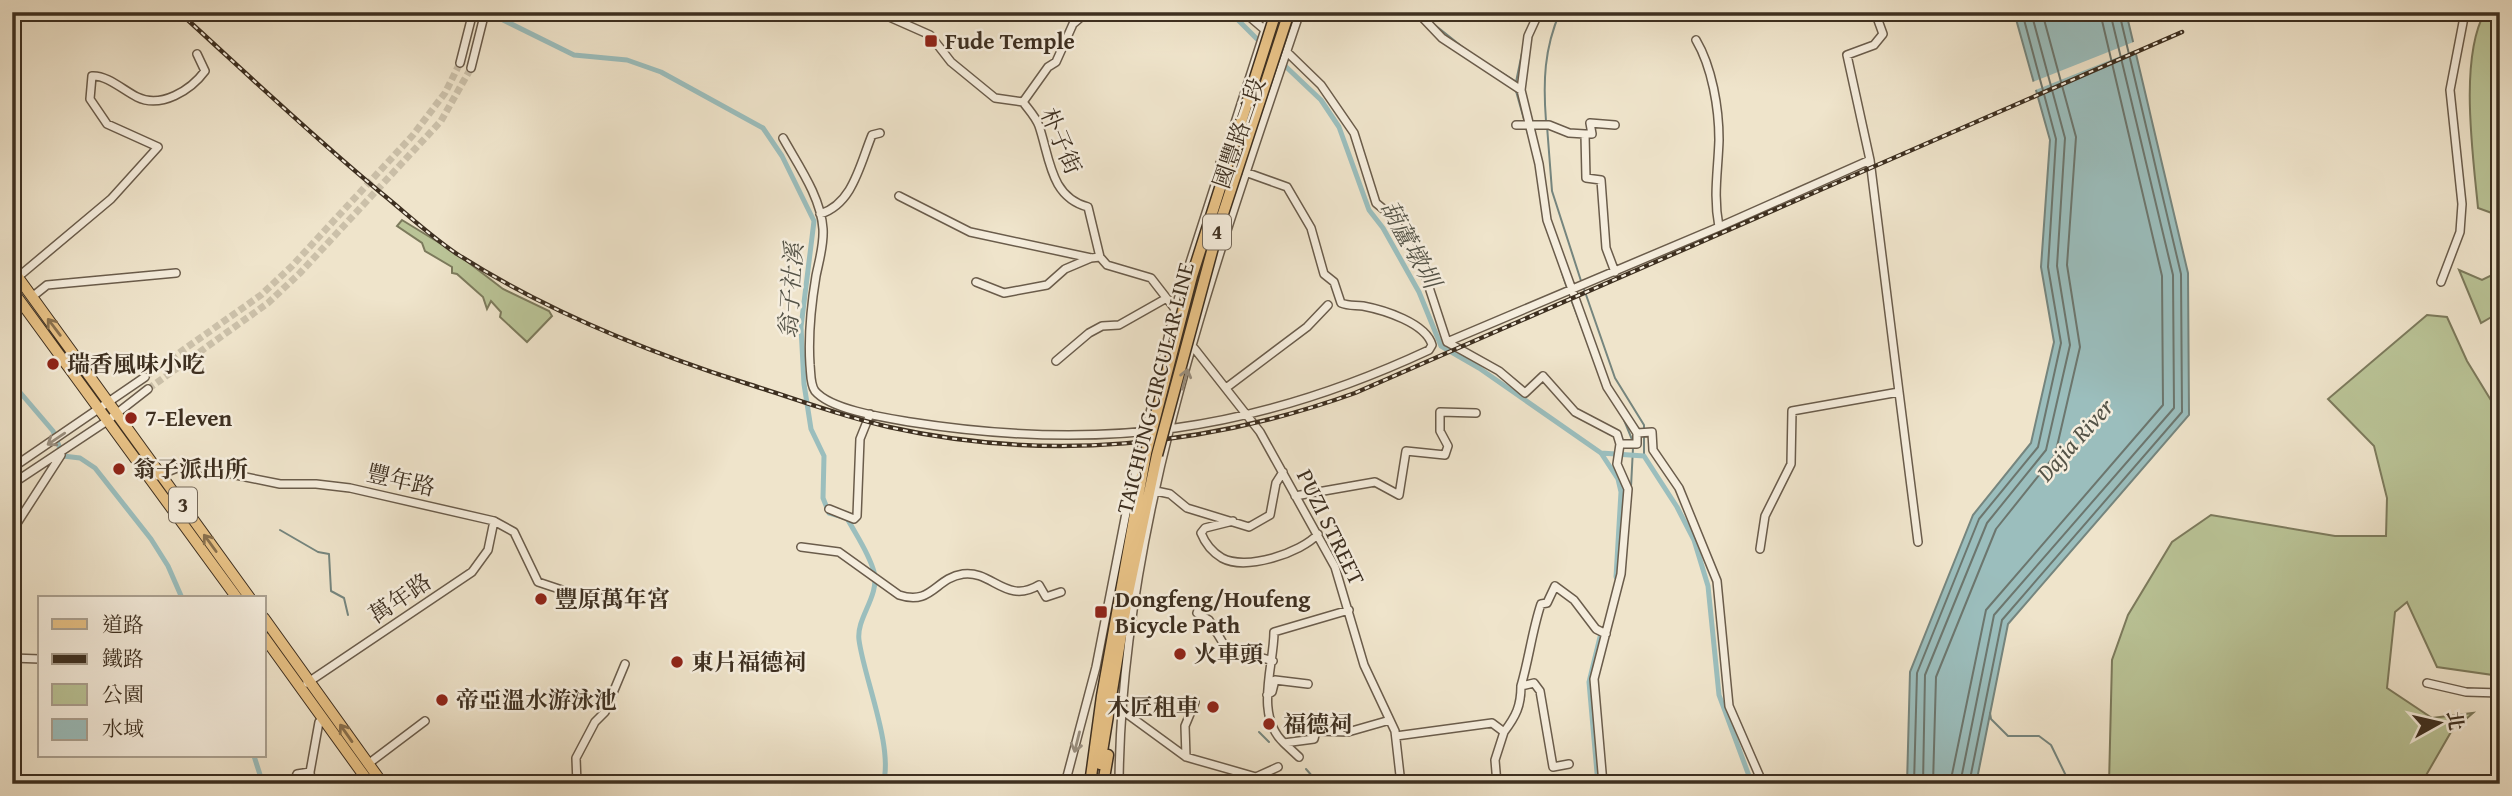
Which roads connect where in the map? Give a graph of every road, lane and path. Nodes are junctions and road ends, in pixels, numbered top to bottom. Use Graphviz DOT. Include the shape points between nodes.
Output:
graph roads {
  1 [pos="473,12"];
  2 [pos="485,12"];
  3 [pos="878,12"];
  4 [pos="1087,12"];
  5 [pos="1244,12"];
  6 [pos="1273,12"];
  7 [pos="1289,12"];
  8 [pos="1300,12"];
  9 [pos="1423,12"];
  10 [pos="1539,12"];
  11 [pos="1875,12"];
  12 [pos="2465,12"];
  13 [pos="1265,30"];
  14 [pos="1696,40"];
  15 [pos="1286,52"];
  16 [pos="197,54"];
  17 [pos="460,63"];
  18 [pos="471,68"];
  19 [pos="1521,90"];
  20 [pos="1023,102"];
  21 [pos="1516,125"];
  22 [pos="1528,125"];
  23 [pos="1615,125"];
  24 [pos="880,133"];
  25 [pos="1585,134"];
  26 [pos="783,138"];
  27 [pos="1870,160"];
  28 [pos="1220,163"];
  29 [pos="1245,172"];
  30 [pos="899,196"];
  31 [pos="820,214"];
  32 [pos="1719,227"];
  33 [pos="1096,258"];
  34 [pos="1615,272"];
  35 [pos="15,273"];
  36 [pos="176,273"];
  37 [pos="976,282"];
  38 [pos="2441,282"];
  39 [pos="12,290"];
  40 [pos="1574,290"];
  41 [pos="32,297"];
  42 [pos="1165,299"];
  43 [pos="1328,304"];
  44 [pos="1175,309"];
  45 [pos="1203,316"];
  46 [pos="1167,341"];
  47 [pos="1447,342"];
  48 [pos="1194,348"];
  49 [pos="1056,361"];
  50 [pos="145,377"];
  51 [pos="1226,388"];
  52 [pos="148,389"];
  53 [pos="1899,392"];
  54 [pos="110,401"];
  55 [pos="100,410"];
  56 [pos="117,411"];
  57 [pos="1476,412"];
  58 [pos="870,414"];
  59 [pos="1250,416"];
  60 [pos="107,421"];
  61 [pos="1171,430"];
  62 [pos="1145,432"];
  63 [pos="1637,433"];
  64 [pos="1620,444"];
  65 [pos="64,451"];
  66 [pos="12,468"];
  67 [pos="1283,472"];
  68 [pos="161,476"];
  69 [pos="149,477"];
  70 [pos="12,484"];
  71 [pos="1156,491"];
  72 [pos="1295,496"];
  73 [pos="829,509"];
  74 [pos="494,521"];
  75 [pos="1233,521"];
  76 [pos="12,531"];
  77 [pos="1318,534"];
  78 [pos="1918,542"];
  79 [pos="801,548"];
  80 [pos="1760,549"];
  81 [pos="1127,551"];
  82 [pos="1061,592"];
  83 [pos="1128,593"];
  84 [pos="236,596"];
  85 [pos="249,596"];
  86 [pos="609,599"];
  87 [pos="1200,605"];
  88 [pos="1349,610"];
  89 [pos="266,621"];
  90 [pos="1606,634"];
  91 [pos="266,639"];
  92 [pos="12,658"];
  93 [pos="38,659"];
  94 [pos="1273,661"];
  95 [pos="625,664"];
  96 [pos="2427,682"];
  97 [pos="1308,684"];
  98 [pos="306,685"];
  99 [pos="1521,686"];
  100 [pos="2500,693"];
  101 [pos="1267,695"];
  102 [pos="1195,702"];
  103 [pos="1123,711"];
  104 [pos="324,720"];
  105 [pos="1390,720"];
  106 [pos="425,721"];
  107 [pos="1504,732"];
  108 [pos="1396,736"];
  109 [pos="1284,743"];
  110 [pos="1186,757"];
  111 [pos="1299,757"];
  112 [pos="368,764"];
  113 [pos="1569,764"];
  114 [pos="1278,767"];
  115 [pos="310,772"];
  116 [pos="1243,775"];
  117 [pos="293,784"];
  118 [pos="311,784"];
  119 [pos="370,784"];
  120 [pos="383,784"];
  121 [pos="577,784"];
  122 [pos="1065,784"];
  123 [pos="1084,784"];
  124 [pos="1090,784"];
  125 [pos="1097,784"];
  126 [pos="1103,784"];
  127 [pos="1119,784"];
  128 [pos="1241,784"];
  129 [pos="1401,784"];
  130 [pos="1497,784"];
  131 [pos="1602,784"];
  132 [pos="1763,784"];
  1 -- 17 [label="street"];
  2 -- 18 [label="street"];
  3 -- 20 [label="street, 朴子街" via="930,35 951,62 995,98"];
  4 -- 20 [label="street" via="1073,24 1056,62"];
  5 -- 13 [label="street"];
  6 -- 13 [label="street, 國豐路二段"];
  6 -- 81 [label="highway, TAICHUNG CIRCULAR LINE / 4, bridge" via="1192,276 1146,453"];
  7 -- 83 [label="highway, TAICHUNG CIRCULAR LINE / 4, bridge" via="1187,335"];
  8 -- 15 [label="street, 國豐路二段"];
  9 -- 19 [label="street" via="1421,16 1442,38"];
  10 -- 19 [label="street" via="1528,36"];
  11 -- 27 [label="street" via="1883,34 1874,45 1847,55"];
  12 -- 38 [label="street" via="2450,90 2462,204 2460,232"];
  13 -- 28 [label="street, 國豐路二段"];
  14 -- 32 [label="street" via="1708,61 1719,138 1713,199"];
  15 -- 29 [label="street, 國豐路二段"];
  15 -- 47 [label="street" via="1321,85 1354,133 1376,203 1392,216 1423,270"];
  16 -- 35 [label="street" via="205,71 174,97 141,99 92,76 90,99 107,124 158,147 111,199"];
  19 -- 22 [label="street"];
  20 -- 33 [label="street, 朴子街" via="1039,125 1062,192 1088,207"];
  21 -- 22 [label="street"];
  22 -- 25 [label="street"];
  22 -- 40 [label="street" via="1547,220"];
  23 -- 25 [label="street" via="1590,123 1592,134"];
  24 -- 31 [label="street" via="872,135 845,200"];
  25 -- 34 [label="street" via="1586,178 1601,180 1606,248"];
  26 -- 31 [label="street"];
  27 -- 32 [label="street"];
  27 -- 53 [label="street"];
  28 -- 29 [label="street"];
  28 -- 44 [label="street, 國豐路二段"];
  29 -- 45 [label="street, 國豐路二段"];
  29 -- 59 [label="street" via="1287,187 1311,228 1324,274 1334,282 1341,303 1383,312 1416,326 1428,334 1432,345 1429,351 1315,396"];
  30 -- 33 [label="street" via="970,232"];
  31 -- 58 [label="street" via="823,241 808,335 812,383 833,402"];
  32 -- 34 [label="street"];
  33 -- 37 [label="street" via="1065,269 1046,285 1004,293"];
  33 -- 42 [label="street" via="1151,278"];
  34 -- 40 [label="street"];
  35 -- 41 [label="main road, 3"];
  36 -- 41 [label="street" via="47,285"];
  39 -- 55 [label="main road, 3"];
  40 -- 47 [label="street"];
  40 -- 63 [label="street" via="1607,387"];
  54 -- 41 [label="main road, 3, one-way"];
  42 -- 44 [label="street"];
  42 -- 49 [label="street" via="1119,325 1089,333"];
  43 -- 51 [label="street" via="1307,327"];
  44 -- 45 [label="street"];
  44 -- 46 [label="street, 國豐路二段"];
  45 -- 48 [label="street, 國豐路二段"];
  46 -- 48 [label="street"];
  46 -- 62 [label="street, 國豐路二段"];
  47 -- 64 [label="street" via="1499,371 1525,393 1544,376 1575,412 1613,431"];
  48 -- 51 [label="street, PUZI STREET"];
  61 -- 48 [label="street, 國豐路二段, one-way"];
  50 -- 54 [label="street"];
  51 -- 59 [label="street, PUZI STREET"];
  52 -- 56 [label="street"];
  53 -- 78 [label="street"];
  53 -- 80 [label="street" via="1792,411 1791,464 1765,516"];
  54 -- 55 [label="street"];
  54 -- 56 [label="main road, 3"];
  55 -- 60 [label="main road, 3"];
  55 -- 66 [label="street, one-way"];
  56 -- 60 [label="street"];
  56 -- 68 [label="main road, 3"];
  57 -- 72 [label="street" via="1440,412 1446,455 1406,451 1399,495 1375,482"];
  58 -- 62 [label="street" via="987,433 1045,437"];
  58 -- 73 [label="street" via="860,439 857,516 854,519"];
  59 -- 61 [label="street"];
  59 -- 67 [label="street, PUZI STREET"];
  60 -- 65 [label="street"];
  60 -- 69 [label="main road, 3"];
  61 -- 62 [label="street"];
  61 -- 71 [label="street, 國豐路二段"];
  62 -- 122 [label="street, 國豐路二段, one-way" via="1096,667"];
  63 -- 64 [label="street" via="1637,444"];
  63 -- 132 [label="street" via="1649,431 1654,436 1653,450 1679,488 1717,581 1730,706"];
  64 -- 90 [label="street" via="1617,464 1628,489 1621,574"];
  65 -- 70 [label="street"];
  65 -- 76 [label="street"];
  67 -- 72 [label="street, PUZI STREET"];
  67 -- 75 [label="street" via="1276,483 1270,515 1249,527"];
  68 -- 69 [label="street, 豐年路"];
  68 -- 74 [label="street, 豐年路" via="177,468 196,467 280,484 350,488"];
  85 -- 68 [label="main road, 3, one-way"];
  69 -- 84 [label="main road, 3"];
  71 -- 75 [label="street" via="1170,494 1187,508"];
  71 -- 103 [label="street, 國豐路二段" via="1133,605"];
  72 -- 77 [label="street, PUZI STREET"];
  74 -- 86 [label="street, 豐年路" via="514,532 538,582 580,596"];
  74 -- 98 [label="street, 萬年路" via="488,550 472,572"];
  75 -- 77 [label="street" via="1205,528 1201,534 1210,548 1230,561 1276,559"];
  77 -- 88 [label="street, PUZI STREET" via="1340,577"];
  79 -- 82 [label="street" via="839,552 909,598 918,599 965,573 1017,592 1039,585 1046,597"];
  81 -- 123 [label="highway"];
  81 -- 124 [label="highway, TAICHUNG CIRCULAR LINE / 4"];
  83 -- 125 [label="highway, TAICHUNG CIRCULAR LINE / 4"];
  83 -- 126 [label="highway"];
  87 -- 94 [label="street" via="1197,612 1209,620 1223,643"];
  88 -- 94 [label="street" via="1274,632"];
  88 -- 105 [label="street, PUZI STREET" via="1364,665"];
  89 -- 98 [label="main road"];
  90 -- 99 [label="street" via="1555,586 1538,614"];
  90 -- 131 [label="street" via="1594,679"];
  91 -- 98 [label="main road"];
  92 -- 93 [label="street"];
  94 -- 101 [label="street"];
  95 -- 121 [label="street" via="606,712 595,722 576,758"];
  96 -- 100 [label="street" via="2466,692"];
  97 -- 101 [label="street" via="1275,680"];
  98 -- 104 [label="main road"];
  112 -- 98 [label="main road, one-way"];
  99 -- 107 [label="street" via="1516,717"];
  99 -- 113 [label="street" via="1534,683 1540,691 1553,767"];
  101 -- 109 [label="street" via="1275,732"];
  102 -- 110 [label="street" via="1185,726"];
  103 -- 110 [label="street"];
  103 -- 127 [label="street, 國豐路二段"];
  104 -- 115 [label="street" via="319,722"];
  104 -- 119 [label="main road"];
  105 -- 108 [label="street, PUZI STREET"];
  105 -- 109 [label="street" via="1348,732 1316,731 1314,739"];
  106 -- 112 [label="street"];
  107 -- 108 [label="street" via="1492,723"];
  107 -- 130 [label="street" via="1494,760"];
  108 -- 129 [label="street, PUZI STREET"];
  109 -- 111 [label="street"];
  110 -- 116 [label="street"];
  112 -- 120 [label="main road"];
  114 -- 116 [label="street" via="1256,777"];
  115 -- 117 [label="street" via="297,774"];
  115 -- 118 [label="street"];
  116 -- 128 [label="street"];
}
